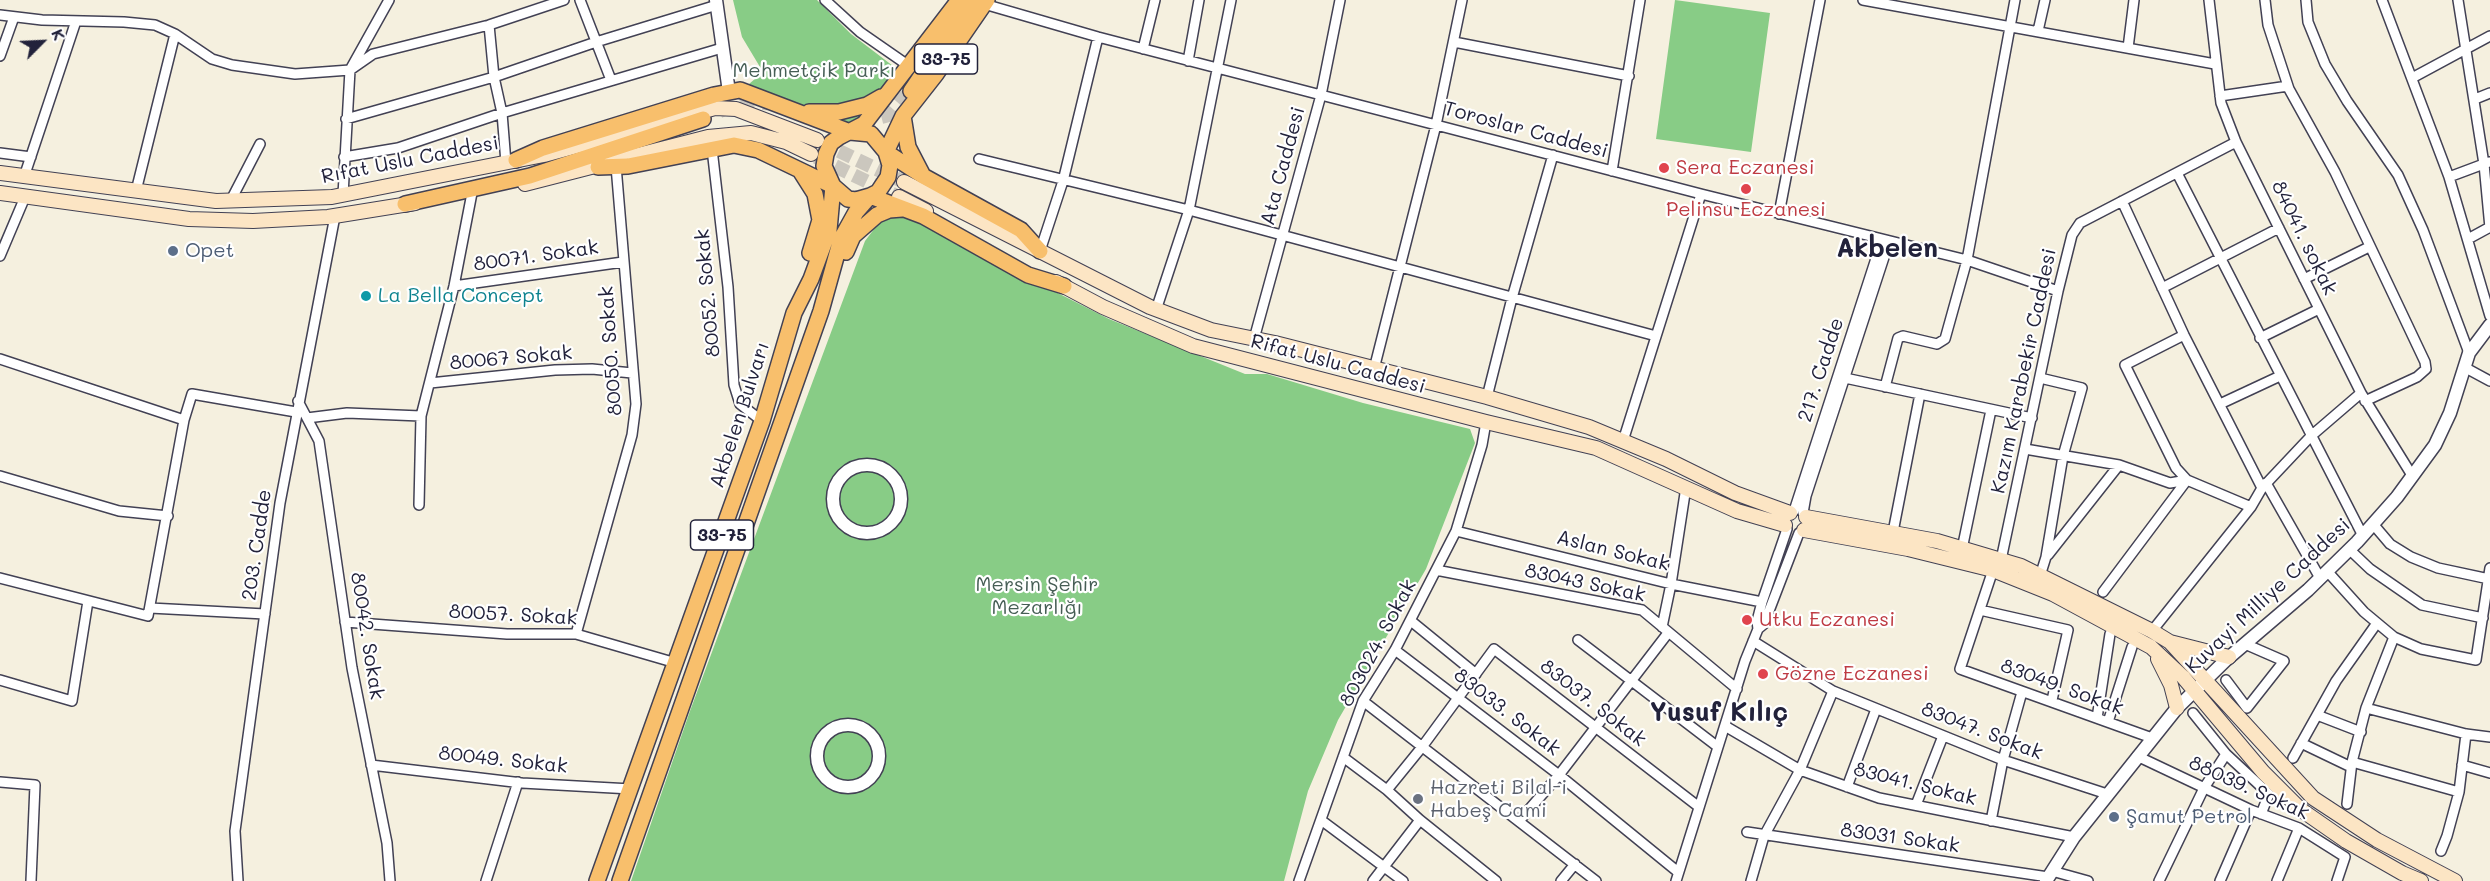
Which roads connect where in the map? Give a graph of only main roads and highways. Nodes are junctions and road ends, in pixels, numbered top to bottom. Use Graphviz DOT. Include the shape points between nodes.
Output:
graph roads {
  1 [pos="959,0"];
  2 [pos="981,1"];
  3 [pos="911,91"];
  4 [pos="889,92"];
  5 [pos="800,112"];
  6 [pos="903,116"];
  7 [pos="703,119"];
  8 [pos="850,132"];
  9 [pos="817,140"];
  10 [pos="886,152"];
  11 [pos="811,154"];
  12 [pos="511,161"];
  13 [pos="598,166"];
  14 [pos="801,172"];
  15 [pos="0,173"];
  16 [pos="923,177"];
  17 [pos="904,182"];
  18 [pos="832,186"];
  19 [pos="0,193"];
  20 [pos="874,194"];
  21 [pos="902,203"];
  22 [pos="405,204"];
  23 [pos="1041,251"];
  24 [pos="1064,286"];
  25 [pos="821,310"];
  26 [pos="794,313"];
  27 [pos="1796,521"];
  28 [pos="1997,565"];
  29 [pos="2170,642"];
  30 [pos="2151,647"];
  31 [pos="2229,657"];
  32 [pos="2177,708"];
  33 [pos="597,881"];
  34 [pos="620,881"];
  35 [pos="2421,881"];
  36 [pos="2455,881"];
  1 -- 4 [label="main road, 33-75"];
  2 -- 3 [label="main road, 33-75"];
  2 -- 6 [label="main road, 33-75" via="936,74"];
  4 -- 5 [label="main road" via="867,105 838,112"];
  4 -- 8 [label="main road, 33-75" via="864,124"];
  5 -- 8 [label="main road"];
  5 -- 12 [label="main road" via="740,90"];
  6 -- 10 [label="main road, 33-75"];
  6 -- 16 [label="main road" via="908,147"];
  7 -- 22 [label="main road" via="530,176"];
  8 -- 10 [label="main road" via="871,134"];
  8 -- 18 [label="main road, Akbelen Bulvarı / 33-75" via="831,143 826,153 824,166"];
  9 -- 12 [label="main road, Rıfat Uslu Caddesi" via="736,109 715,108"];
  10 -- 16 [label="main road"];
  10 -- 20 [label="main road, 33-75" via="888,177"];
  11 -- 13 [label="main road, Rıfat Uslu Caddesi" via="786,142 751,133 708,137"];
  12 -- 15 [label="main road, Rıfat Uslu Caddesi" via="343,195 233,195 216,201"];
  13 -- 14 [label="main road" via="628,166 734,145 758,150"];
  13 -- 22 [label="main road, Rıfat Uslu Caddesi" via="524,184"];
  14 -- 18 [label="main road"];
  14 -- 26 [label="main road, 33-75" via="815,194 820,220"];
  16 -- 23 [label="main road" via="1021,230"];
  17 -- 23 [label="main road, Rifat Uslu Caddesi"];
  18 -- 20 [label="main road" via="856,200"];
  18 -- 26 [label="main road, Akbelen Bulvarı / 33-75" via="829,230"];
  19 -- 22 [label="main road, Rıfat Uslu Caddesi" via="189,219 253,221 335,216"];
  20 -- 21 [label="main road"];
  20 -- 25 [label="main road, Akbelen Bulvarı / 33-75" via="856,212 840,239"];
  21 -- 24 [label="main road" via="1028,275"];
  21 -- 25 [label="main road, 33-75" via="878,215 853,236"];
  23 -- 27 [label="main road, Rifat Uslu Caddesi" via="1156,310 1211,330 1589,427"];
  24 -- 27 [label="main road, Rifat Uslu Caddesi" via="1194,346 1596,448 1737,512"];
  25 -- 34 [label="main road, Akbelen Bulvarı / 33-75"];
  26 -- 33 [label="main road, Akbelen Bulvarı / 33-75" via="762,421"];
  27 -- 28 [label="main road" via="1908,549"];
  27 -- 28 [label="main road" via="1893,532 1962,549"];
  28 -- 29 [label="main road" via="2021,566"];
  28 -- 30 [label="main road"];
  29 -- 31 [label="main road"];
  29 -- 36 [label="main road" via="2313,798 2377,840"];
  30 -- 32 [label="main road" via="2165,670"];
  30 -- 35 [label="main road" via="2300,809 2346,841"];
}
